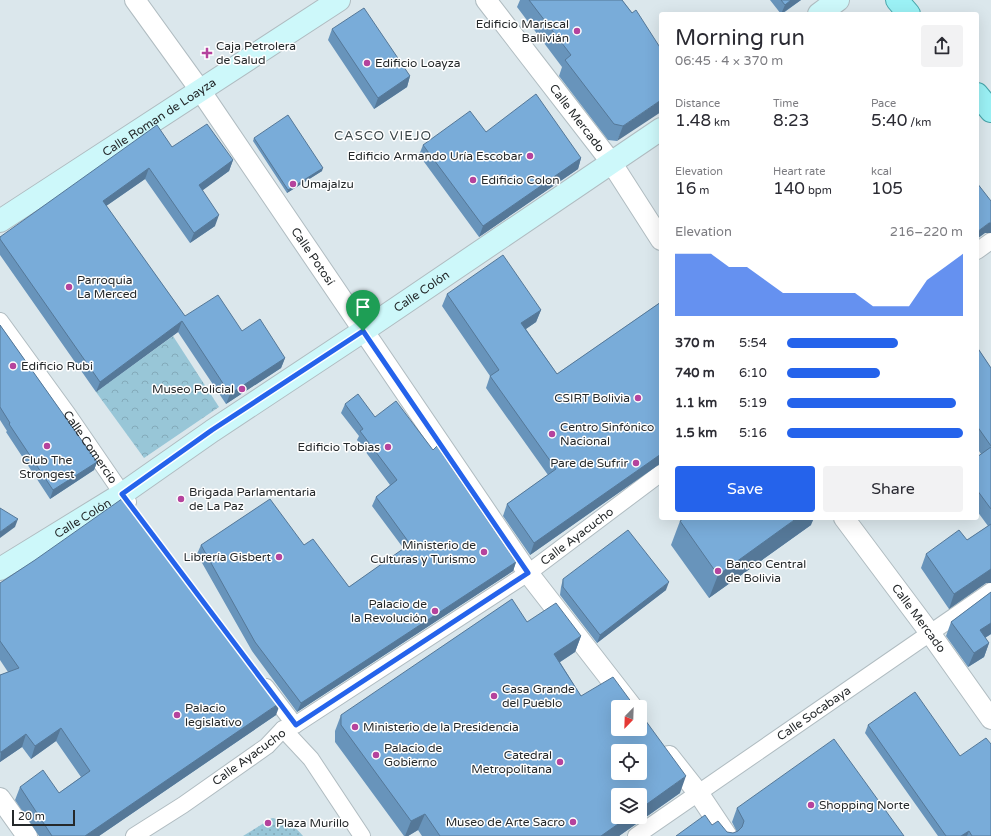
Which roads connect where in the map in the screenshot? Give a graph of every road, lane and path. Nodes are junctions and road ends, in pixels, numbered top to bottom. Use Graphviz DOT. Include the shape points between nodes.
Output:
graph roads {
  1 [pos="135,0"];
  2 [pos="339,0"];
  3 [pos="486,0"];
  4 [pos="838,0"];
  5 [pos="897,0"];
  6 [pos="822,12"];
  7 [pos="907,12"];
  8 [pos="200,90"];
  9 [pos="979,96"];
  10 [pos="991,111"];
  11 [pos="659,130"];
  12 [pos="611,162"];
  13 [pos="0,221"];
  14 [pos="659,237"];
  15 [pos="991,240"];
  16 [pos="979,249"];
  17 [pos="0,321"];
  18 [pos="363,331"];
  19 [pos="659,475"];
  20 [pos="122,494"];
  21 [pos="136,513"];
  22 [pos="845,520"];
  23 [pos="0,569"];
  24 [pos="528,573"];
  25 [pos="991,591"];
  26 [pos="930,633"];
  27 [pos="258,675"];
  28 [pos="627,700"];
  29 [pos="991,719"];
  30 [pos="289,727"];
  31 [pos="658,741"];
  32 [pos="699,794"];
  33 [pos="0,798"];
  34 [pos="27,836"];
  35 [pos="134,836"];
  36 [pos="362,836"];
  37 [pos="636,836"];
  38 [pos="727,836"];
  1 -- 8 [label="street, Calle Potosí"];
  2 -- 8 [label="main road, Calle Roman de Loayza"];
  3 -- 12 [label="street, Calle Mercado"];
  4 -- 6 [label="main road"];
  5 -- 7 [label="main road"];
  8 -- 13 [label="main road, Calle Roman de Loayza"];
  8 -- 18 [label="street, Calle Potosí"];
  9 -- 10 [label="main road"];
  11 -- 12 [label="main road, Calle Colón"];
  12 -- 14 [label="street, Calle Mercado"];
  12 -- 18 [label="main road, Calle Colón"];
  15 -- 16 [label="street"];
  17 -- 20 [label="street, Calle Comercio"];
  18 -- 20 [label="main road, Calle Colón" via="212,430"];
  18 -- 24 [label="street, Calle Potosí"];
  19 -- 24 [label="street, Calle Ayacucho"];
  20 -- 21 [label="street, Calle Comercio"];
  20 -- 23 [label="main road, Calle Colón"];
  22 -- 26 [label="street, Calle Mercado"];
  24 -- 28 [label="street, Calle Potosí"];
  24 -- 30 [label="street, Calle Ayacucho"];
  25 -- 26 [label="street, Calle Socabaya"];
  26 -- 29 [label="street, Calle Mercado"];
  26 -- 32 [label="street, Calle Socabaya"];
  27 -- 30 [label="street"];
  30 -- 35 [label="street, Calle Ayacucho" via="267,746"];
  30 -- 36 [label="street"];
  31 -- 32 [label="street"];
  32 -- 37 [label="street, Calle Socabaya"];
  32 -- 38 [label="street"];
  33 -- 34 [label="street"];
}
